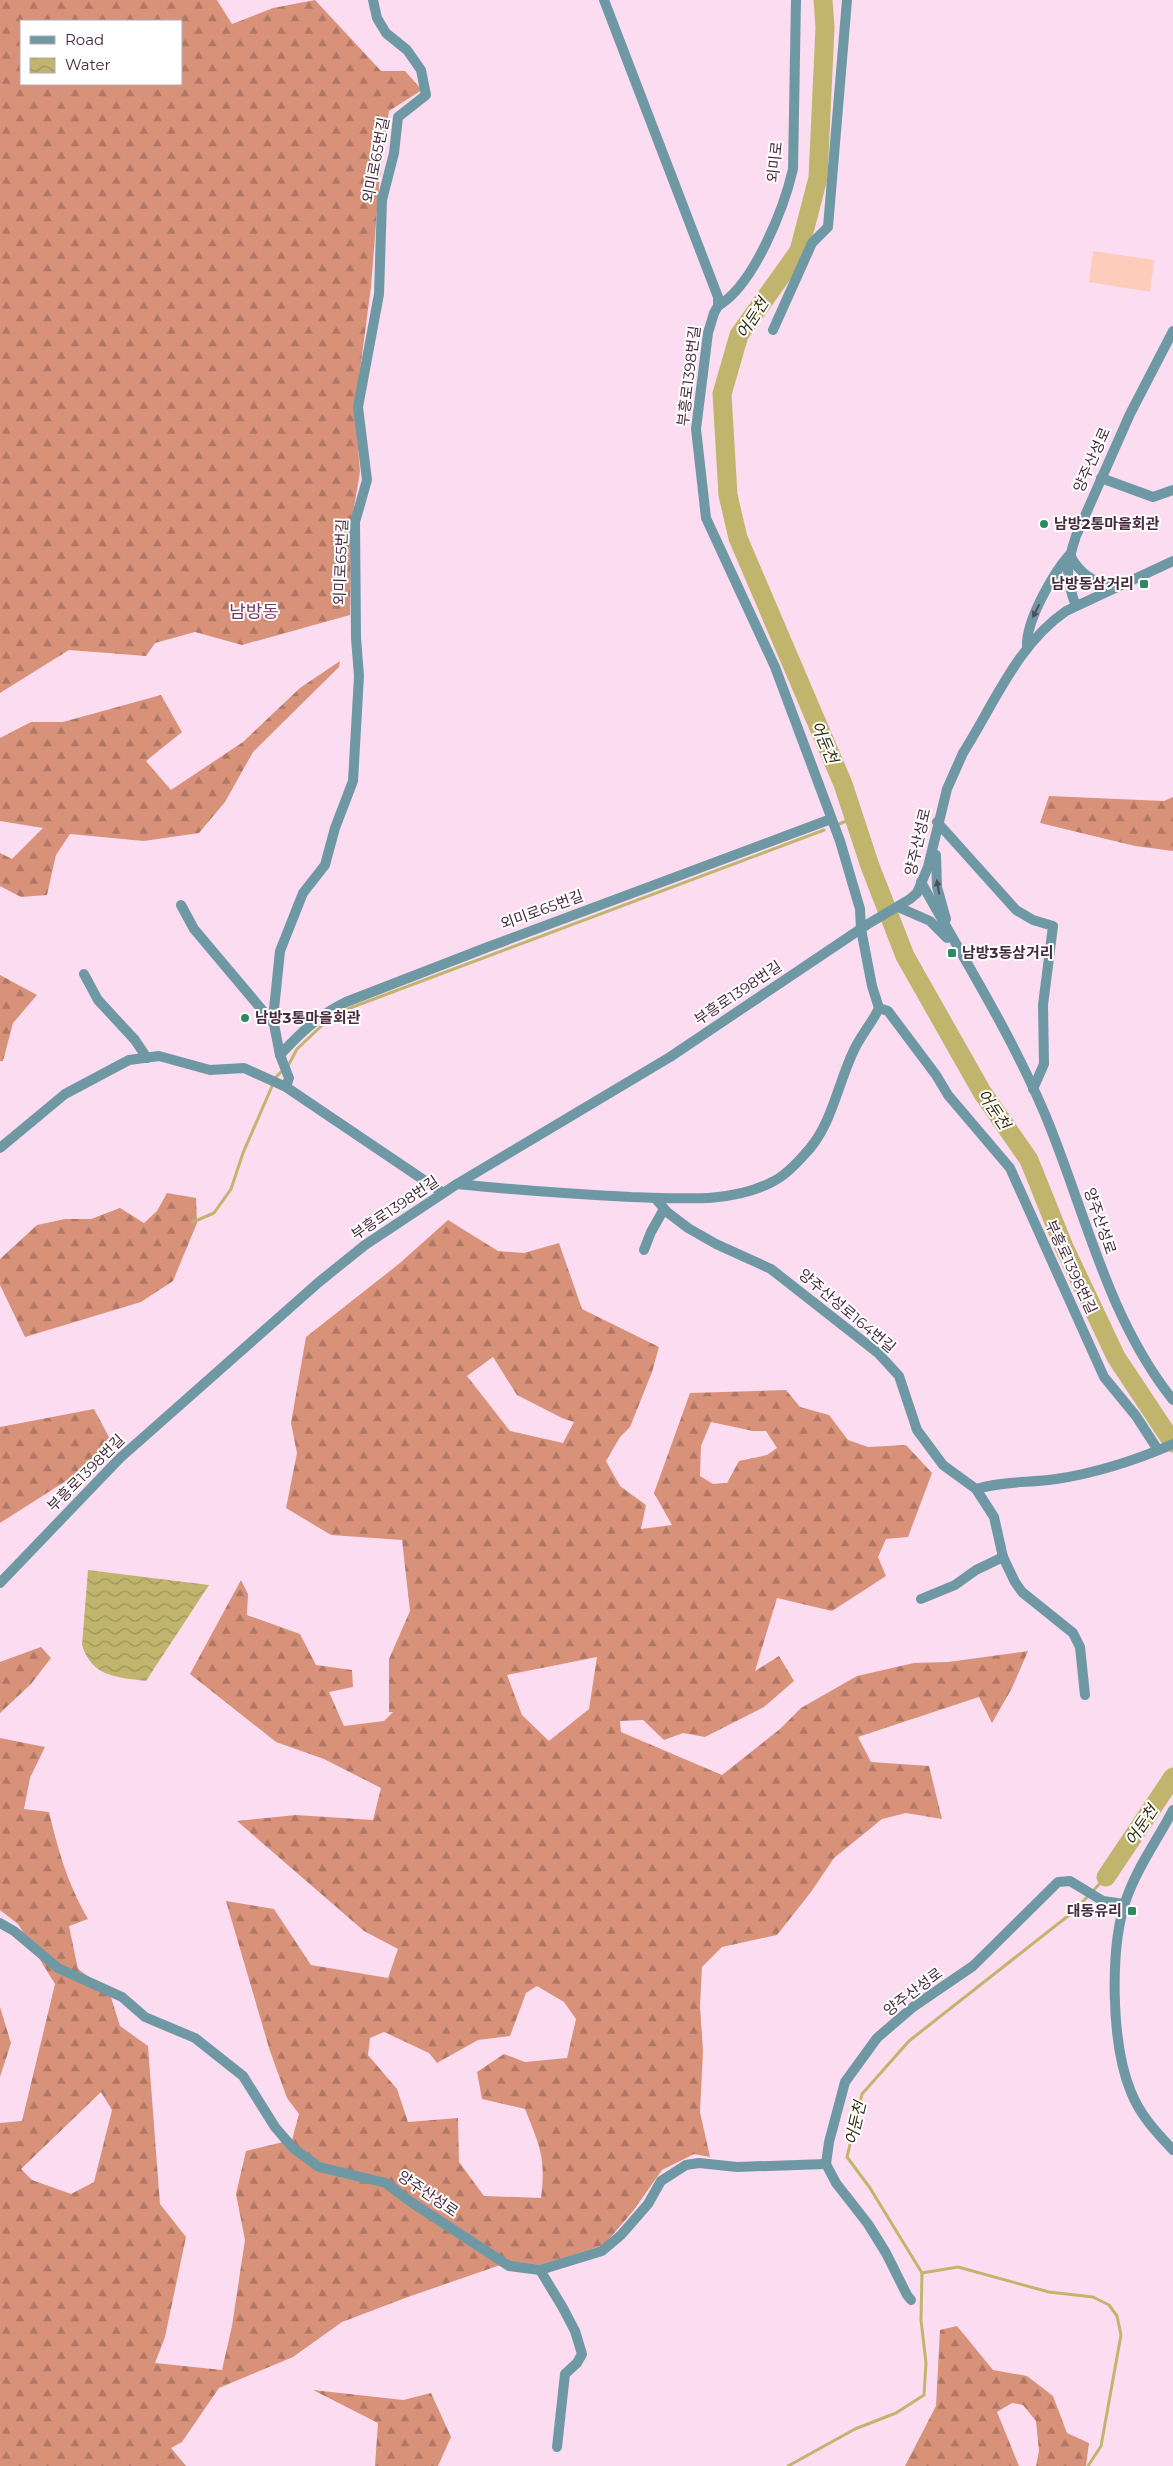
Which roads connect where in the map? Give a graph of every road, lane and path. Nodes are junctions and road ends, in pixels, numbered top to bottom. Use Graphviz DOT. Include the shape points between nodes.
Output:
graph roads {
  1 [pos="373,0"];
  2 [pos="604,0"];
  3 [pos="796,0"];
  4 [pos="847,0"];
  5 [pos="718,306"];
  6 [pos="773,330"];
  7 [pos="1173,331"];
  8 [pos="1101,478"];
  9 [pos="1173,490"];
  10 [pos="1070,554"];
  11 [pos="1173,561"];
  12 [pos="1115,588"];
  13 [pos="1076,606"];
  14 [pos="1027,646"];
  15 [pos="830,819"];
  16 [pos="936,827"];
  17 [pos="921,882"];
  18 [pos="181,905"];
  19 [pos="898,907"];
  20 [pos="865,926"];
  21 [pos="958,950"];
  22 [pos="84,974"];
  23 [pos="879,1008"];
  24 [pos="274,1024"];
  25 [pos="148,1058"];
  26 [pos="283,1064"];
  27 [pos="278,1084"];
  28 [pos="1033,1089"];
  29 [pos="0,1148"];
  30 [pos="457,1184"];
  31 [pos="443,1193"];
  32 [pos="662,1202"];
  33 [pos="644,1250"];
  34 [pos="1173,1400"];
  35 [pos="1173,1444"];
  36 [pos="1158,1450"];
  37 [pos="976,1489"];
  38 [pos="1003,1557"];
  39 [pos="0,1583"];
  40 [pos="921,1600"];
  41 [pos="1085,1695"];
  42 [pos="1173,1810"];
  43 [pos="1124,1904"];
  44 [pos="0,1923"];
  45 [pos="1173,2150"];
  46 [pos="826,2164"];
  47 [pos="540,2270"];
  48 [pos="911,2300"];
  49 [pos="557,2447"];
  1 -- 24 [label="street, 외미로65번길" via="377,18 386,33 407,50 421,70 426,95 398,117 394,153 382,200 379,294 358,408 367,480 355,522 359,676 353,781 325,865 303,893 280,952"];
  2 -- 5 [label="street" via="718,297"];
  3 -- 5 [label="street, 외미로" via="793,169 790,182 763,250 744,280"];
  4 -- 6 [label="street" via="828,227 812,243"];
  5 -- 15 [label="street, 부흥로1398번길" via="708,333 696,429 706,518 775,667 814,766"];
  7 -- 8 [label="street, 양주산성로"];
  8 -- 9 [label="street" via="1153,498"];
  8 -- 10 [label="street, 양주산성로"];
  10 -- 12 [label="street" via="1082,573 1095,582"];
  10 -- 13 [label="street, 양주산성로" via="1066,581"];
  10 -- 14 [label="street, one-way" via="1059,566 1033,617 1026,635"];
  11 -- 12 [label="street"];
  12 -- 13 [label="street"];
  13 -- 14 [label="street, 양주산성로" via="1054,619"];
  14 -- 16 [label="street, 양주산성로" via="963,753 947,789"];
  15 -- 20 [label="street, 부흥로1398번길" via="840,841"];
  15 -- 26 [label="street, 외미로65번길" via="346,1002 325,1012 298,1035"];
  16 -- 17 [label="street, 양주산성로" via="928,867"];
  21 -- 16 [label="street, one-way" via="937,887"];
  16 -- 28 [label="street" via="1016,910 1052,926 1043,1005 1044,1064"];
  17 -- 19 [label="street, 부흥로1398번길" via="917,892"];
  17 -- 21 [label="street, 양주산성로"];
  18 -- 24 [label="street, 외미로65번길" via="194,929"];
  19 -- 20 [label="street, 부흥로1398번길"];
  19 -- 21 [label="street" via="930,922"];
  20 -- 23 [label="street, 부흥로1398번길" via="872,986"];
  20 -- 30 [label="street, 부흥로1398번길" via="670,1057"];
  21 -- 28 [label="street, 양주산성로" via="996,1014"];
  22 -- 25 [label="street" via="98,1000"];
  23 -- 32 [label="street" via="854,1051 830,1115 805,1154 773,1182 740,1194"];
  23 -- 36 [label="street, 부흥로1398번길" via="888,1011 948,1095 1010,1168 1104,1377 1136,1416"];
  24 -- 26 [label="street, 외미로65번길"];
  25 -- 27 [label="street" via="159,1056 210,1070 244,1068"];
  25 -- 29 [label="street" via="129,1060 65,1094"];
  26 -- 27 [label="street, 외미로65번길" via="289,1078"];
  27 -- 31 [label="street"];
  28 -- 34 [label="street, 양주산성로" via="1076,1192 1100,1267 1120,1314 1152,1373"];
  30 -- 31 [label="street, 부흥로1398번길"];
  30 -- 32 [label="street"];
  31 -- 39 [label="street, 부흥로1398번길" via="366,1245 319,1282 120,1458"];
  32 -- 33 [label="street"];
  32 -- 37 [label="street, 양주산성로164번길" via="688,1228 771,1269 878,1353 899,1376 917,1430 943,1464"];
  35 -- 36 [label="street"];
  36 -- 37 [label="street" via="1101,1470 1027,1484 1004,1483"];
  37 -- 38 [label="street, 양주산성로164번길" via="994,1518"];
  38 -- 40 [label="street" via="976,1570 956,1586"];
  38 -- 41 [label="street, 양주산성로164번길" via="1022,1592 1073,1633 1080,1647"];
  42 -- 43 [label="street" via="1148,1852"];
  43 -- 45 [label="street" via="1115,1976 1121,2060 1130,2091 1145,2118"];
  43 -- 46 [label="street, 양주산성로" via="1103,1901 1070,1881 1058,1882 973,1966 914,2007 877,2038 845,2082"];
  44 -- 47 [label="street, 양주산성로" via="58,1968 122,1997 145,2017 195,2038 243,2076 275,2126 294,2148 319,2167 386,2183 509,2266"];
  46 -- 47 [label="street, 양주산성로" via="686,2165 661,2181 648,2204 602,2251"];
  46 -- 48 [label="street" via="836,2183 873,2231"];
  47 -- 49 [label="street" via="575,2331 582,2354 565,2374"];
}
